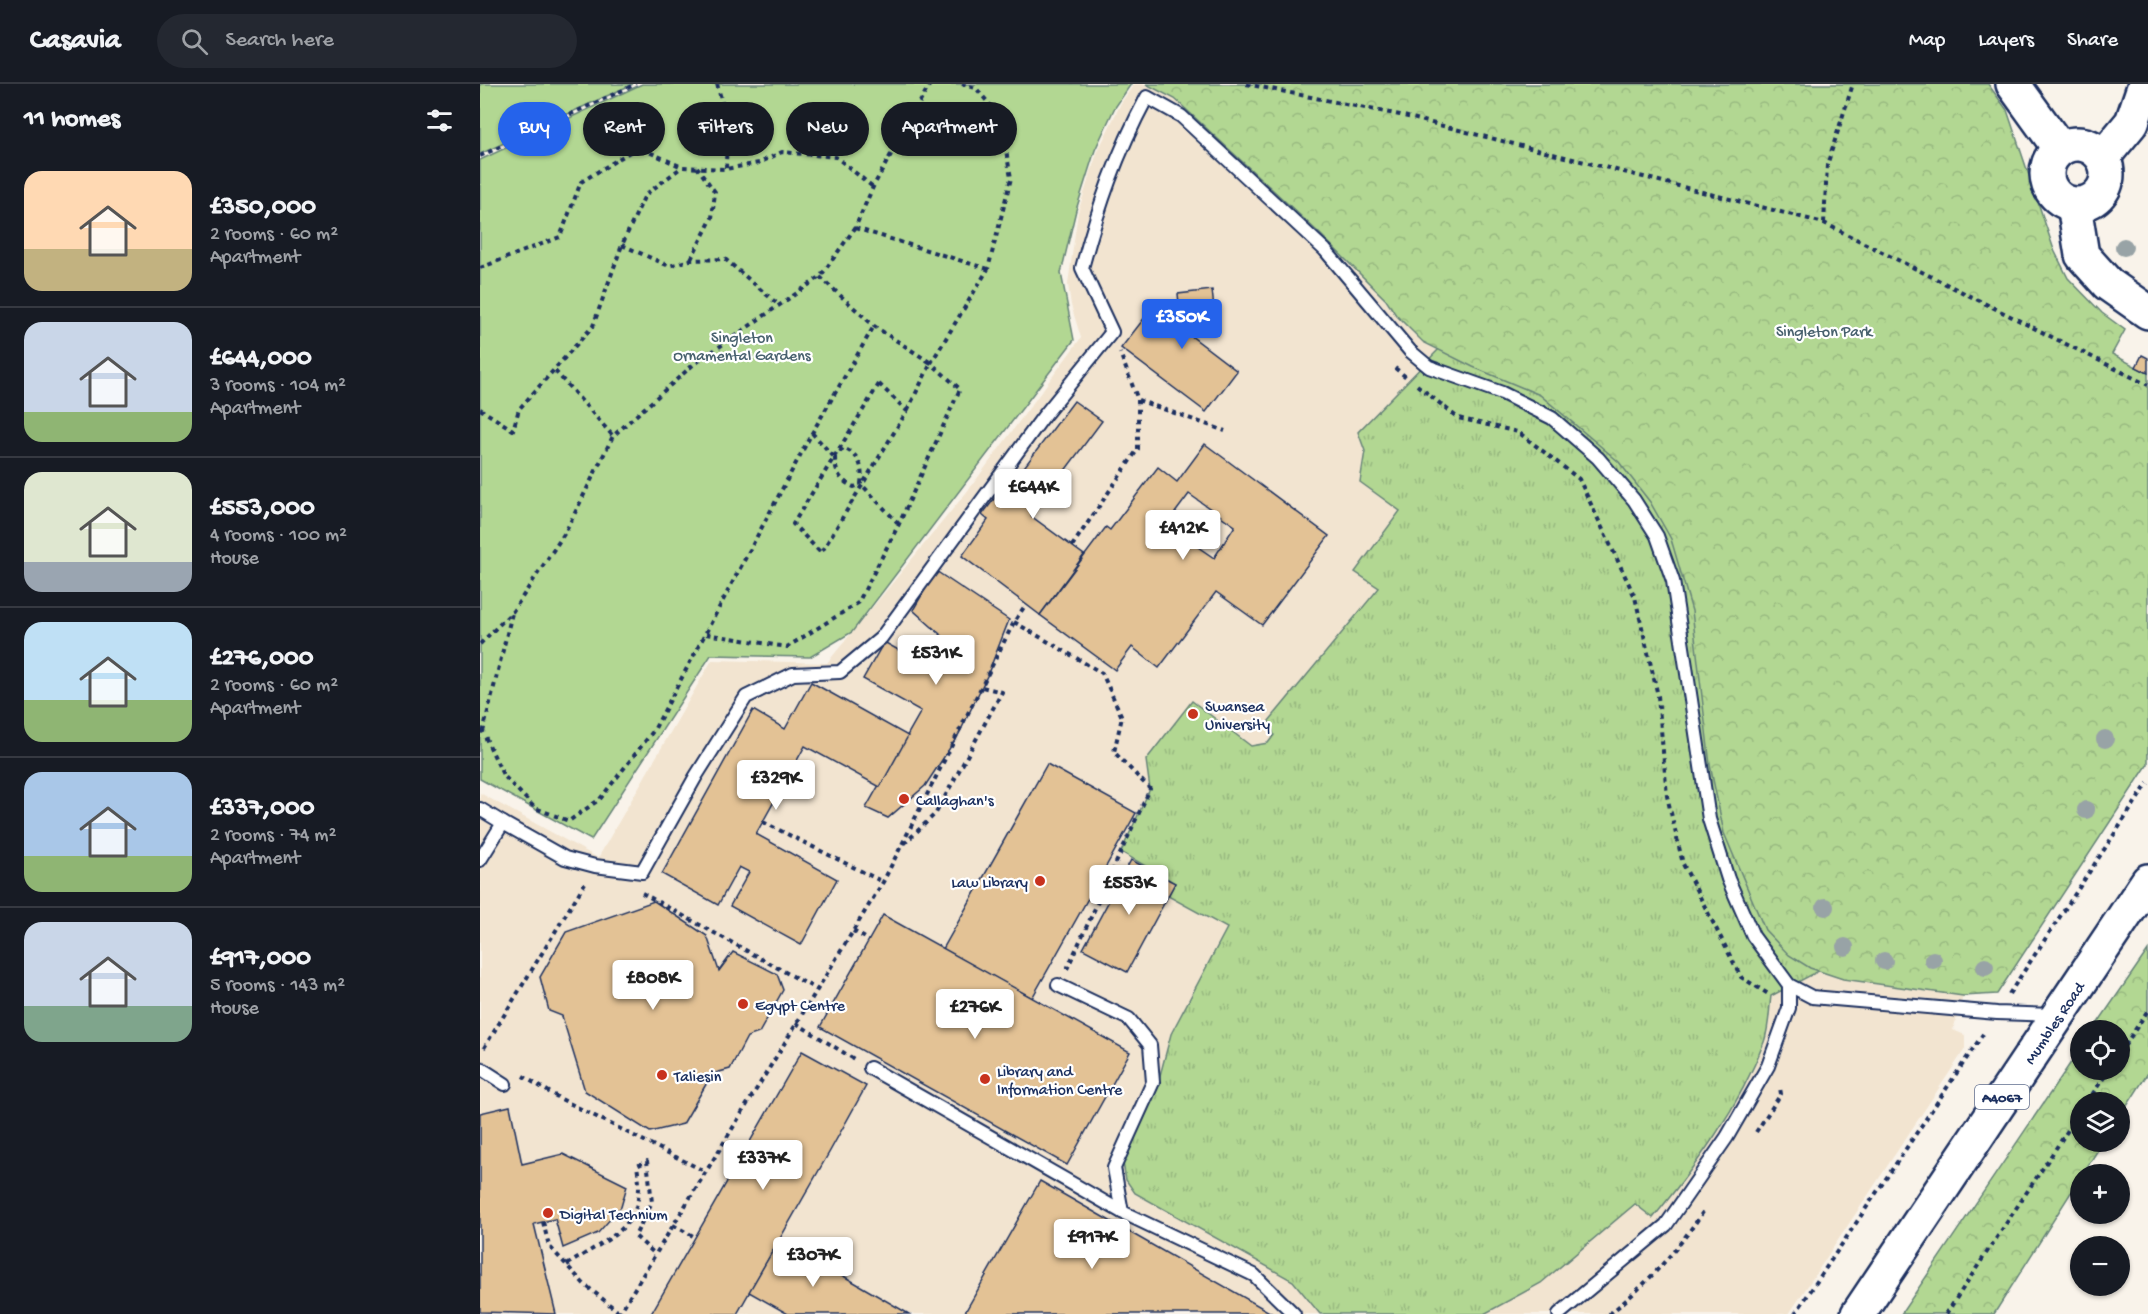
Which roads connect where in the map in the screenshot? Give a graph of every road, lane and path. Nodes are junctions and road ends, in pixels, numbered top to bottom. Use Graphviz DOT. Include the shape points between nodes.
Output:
graph roads {
  1 [pos="636,84"];
  2 [pos="717,84"];
  3 [pos="930,84"];
  4 [pos="962,84"];
  5 [pos="1246,84"];
  6 [pos="1853,84"];
  7 [pos="2013,84"];
  8 [pos="2145,84"];
  9 [pos="2060,149"];
  10 [pos="480,156"];
  11 [pos="2103,157"];
  12 [pos="697,166"];
  13 [pos="682,167"];
  14 [pos="726,169"];
  15 [pos="873,187"];
  16 [pos="2074,205"];
  17 [pos="1824,223"];
  18 [pos="855,228"];
  19 [pos="622,245"];
  20 [pos="690,260"];
  21 [pos="480,268"];
  22 [pos="988,269"];
  23 [pos="820,278"];
  24 [pos="780,306"];
  25 [pos="2148,312"];
  26 [pos="874,326"];
  27 [pos="1112,332"];
  28 [pos="931,363"];
  29 [pos="1395,369"];
  30 [pos="555,371"];
  31 [pos="2148,385"];
  32 [pos="1138,400"];
  33 [pos="480,409"];
  34 [pos="907,411"];
  35 [pos="1225,431"];
  36 [pos="812,433"];
  37 [pos="613,436"];
  38 [pos="835,457"];
  39 [pos="861,484"];
  40 [pos="899,524"];
  41 [pos="1072,546"];
  42 [pos="1026,604"];
  43 [pos="513,611"];
  44 [pos="1014,622"];
  45 [pos="706,634"];
  46 [pos="480,644"];
  47 [pos="982,687"];
  48 [pos="482,731"];
  49 [pos="2148,783"];
  50 [pos="480,809"];
  51 [pos="763,822"];
  52 [pos="503,823"];
  53 [pos="902,847"];
  54 [pos="480,860"];
  55 [pos="596,866"];
  56 [pos="2148,881"];
  57 [pos="883,882"];
  58 [pos="635,889"];
  59 [pos="853,931"];
  60 [pos="869,940"];
  61 [pos="1789,985"];
  62 [pos="1058,986"];
  63 [pos="816,989"];
  64 [pos="1789,1008"];
  65 [pos="2148,1010"];
  66 [pos="1997,1013"];
  67 [pos="2058,1015"];
  68 [pos="796,1023"];
  69 [pos="2130,1038"];
  70 [pos="480,1054"];
  71 [pos="480,1068"];
  72 [pos="870,1068"];
  73 [pos="521,1075"];
  74 [pos="1777,1078"];
  75 [pos="505,1084"];
  76 [pos="2070,1127"];
  77 [pos="1755,1133"];
  78 [pos="706,1172"];
  79 [pos="1709,1203"];
  80 [pos="1122,1212"];
  81 [pos="543,1222"];
  82 [pos="673,1225"];
  83 [pos="695,1237"];
  84 [pos="655,1254"];
  85 [pos="567,1265"];
  86 [pos="619,1313"];
  87 [pos="1294,1314"];
  88 [pos="1559,1314"];
  89 [pos="1610,1314"];
  90 [pos="1795,1314"];
  91 [pos="1858,1314"];
  92 [pos="1946,1314"];
  1 -- 10 [label="path"];
  2 -- 14 [label="path" via="727,121"];
  3 -- 15 [label="path"];
  4 -- 22 [label="path" via="976,88 1000,117 1011,178"];
  5 -- 17 [label="path" via="1400,115"];
  6 -- 17 [label="path" via="1827,165"];
  7 -- 9 [label="main road"];
  8 -- 11 [label="main road" via="2132,122"];
  9 -- 11 [label="main road" via="2075,143 2091,146"];
  9 -- 16 [label="main road" via="2050,160 2046,175 2050,189 2060,200"];
  11 -- 16 [label="main road" via="2108,173 2104,190 2091,201"];
  12 -- 13 [label="path"];
  12 -- 14 [label="path"];
  12 -- 20 [label="path" via="715,192 712,218"];
  13 -- 19 [label="path" via="645,195"];
  13 -- 21 [label="path" via="638,147 581,182 560,237"];
  14 -- 15 [label="path" via="759,163 782,152 836,157"];
  15 -- 18 [label="path"];
  16 -- 25 [label="main road" via="2082,255 2108,284"];
  17 -- 31 [label="path"];
  18 -- 22 [label="path"];
  18 -- 23 [label="path"];
  19 -- 20 [label="path" via="669,266"];
  19 -- 30 [label="path" via="593,326"];
  20 -- 24 [label="path" via="725,259"];
  22 -- 28 [label="path"];
  23 -- 24 [label="path"];
  23 -- 26 [label="path"];
  24 -- 37 [label="path" via="693,365"];
  26 -- 28 [label="path"];
  26 -- 36 [label="path"];
  27 -- 32 [label="path"];
  27 -- 55 [label="lane" via="1042,417 881,638 840,672 793,674 746,697 642,872"];
  27 -- 61 [label="lane" via="1082,268 1120,148 1147,97 1181,116 1324,250 1410,351 1430,367 1502,393 1552,418 1598,458 1635,500 1657,536 1673,581 1709,819 1728,879 1753,936"];
  28 -- 34 [label="path"];
  28 -- 40 [label="path" via="960,389"];
  29 -- 64 [label="path" via="1458,418 1518,432 1579,479 1635,597 1658,696 1667,796 1683,864 1741,977"];
  30 -- 33 [label="path" via="519,409 513,430"];
  30 -- 37 [label="path"];
  32 -- 35 [label="path"];
  32 -- 41 [label="path" via="1138,449"];
  34 -- 38 [label="path" via="879,384"];
  34 -- 39 [label="path"];
  36 -- 38 [label="path"];
  36 -- 45 [label="path"];
  37 -- 43 [label="path" via="566,531"];
  38 -- 39 [label="path" via="835,467 845,484"];
  38 -- 39 [label="path" via="843,448 853,452 863,470"];
  38 -- 39 [label="path" via="793,524 821,553"];
  39 -- 40 [label="path"];
  40 -- 45 [label="path" via="858,603 787,647"];
  42 -- 44 [label="path"];
  43 -- 46 [label="path"];
  43 -- 48 [label="path"];
  44 -- 53 [label="path"];
  44 -- 62 [label="path" via="1102,673 1122,717 1114,752 1150,789"];
  45 -- 48 [label="path" via="654,730 600,799 569,821 535,808 503,775"];
  47 -- 53 [label="path" via="1002,692 936,813"];
  49 -- 66 [label="path"];
  50 -- 52 [label="lane"];
  51 -- 57 [label="path"];
  52 -- 54 [label="lane"];
  52 -- 55 [label="lane" via="565,858"];
  53 -- 57 [label="path"];
  55 -- 70 [label="path"];
  56 -- 67 [label="main road, Mumbles Road / A4067"];
  57 -- 59 [label="path"];
  58 -- 63 [label="path"];
  59 -- 60 [label="path"];
  59 -- 63 [label="path"];
  61 -- 64 [label="lane"];
  61 -- 66 [label="lane" via="1812,997"];
  62 -- 80 [label="lane" via="1128,1019 1150,1045 1153,1082 1114,1168"];
  63 -- 68 [label="path"];
  64 -- 88 [label="lane" via="1768,1065 1727,1137 1666,1225"];
  65 -- 69 [label="path"];
  66 -- 67 [label="lane"];
  66 -- 90 [label="path"];
  67 -- 91 [label="main road, Mumbles Road / A4067"];
  68 -- 72 [label="path"];
  68 -- 78 [label="path"];
  71 -- 75 [label="lane"];
  72 -- 80 [label="lane"];
  73 -- 78 [label="path"];
  74 -- 77 [label="path" via="1781,1094"];
  76 -- 92 [label="path"];
  78 -- 82 [label="path"];
  79 -- 89 [label="path" via="1683,1242"];
  80 -- 87 [label="lane" via="1254,1275"];
  81 -- 85 [label="path" via="549,1246"];
  82 -- 83 [label="path"];
  82 -- 84 [label="path"];
  84 -- 85 [label="path" via="635,1236 652,1202 647,1161 637,1166 638,1206 631,1222"];
  84 -- 86 [label="path"];
  85 -- 86 [label="path"];
}
